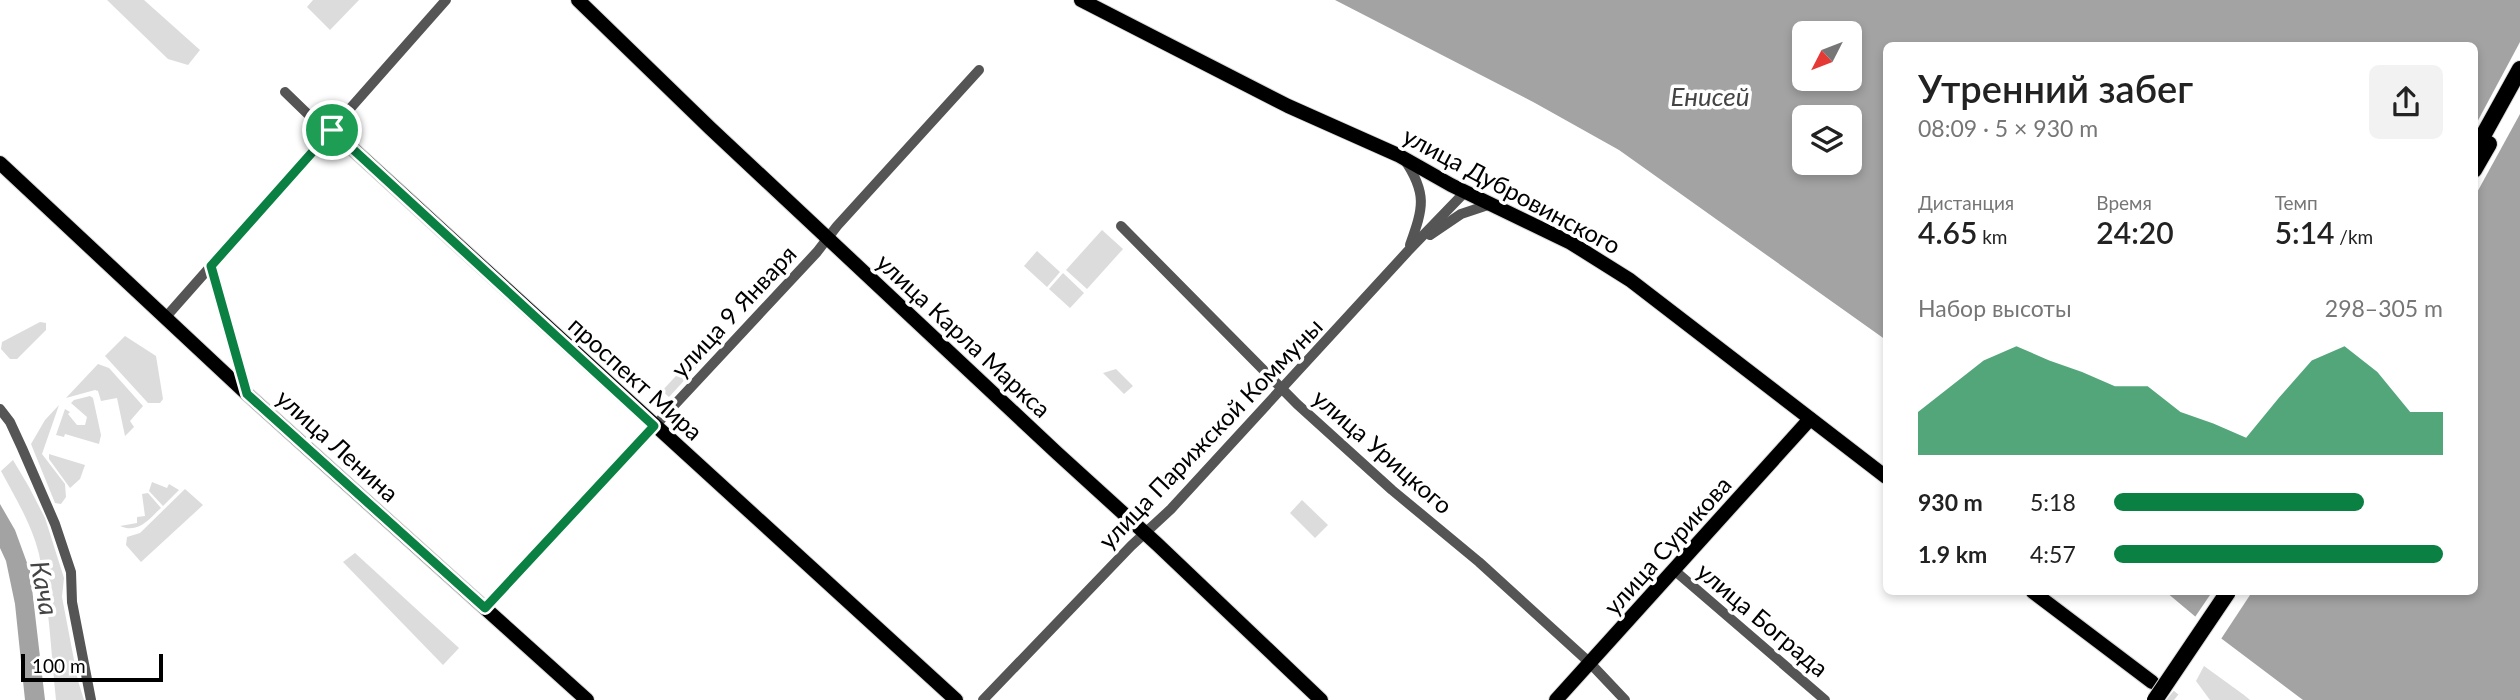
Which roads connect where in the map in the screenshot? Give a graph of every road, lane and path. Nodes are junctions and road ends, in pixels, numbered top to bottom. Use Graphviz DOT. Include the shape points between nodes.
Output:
graph roads {
  1 [pos="446,0"];
  2 [pos="578,0"];
  3 [pos="1081,0"];
  4 [pos="2520,69"];
  5 [pos="979,70"];
  6 [pos="2520,88"];
  7 [pos="285,92"];
  8 [pos="332,130"];
  9 [pos="2478,145"];
  10 [pos="1402,157"];
  11 [pos="0,163"];
  12 [pos="2478,163"];
  13 [pos="1465,192"];
  14 [pos="1491,204"];
  15 [pos="1121,226"];
  16 [pos="829,238"];
  17 [pos="1408,251"];
  18 [pos="211,266"];
  19 [pos="165,318"];
  20 [pos="1281,389"];
  21 [pos="247,394"];
  22 [pos="0,409"];
  23 [pos="1810,419"];
  24 [pos="654,426"];
  25 [pos="1883,475"];
  26 [pos="1145,533"];
  27 [pos="1674,570"];
  28 [pos="2037,595"];
  29 [pos="2226,595"];
  30 [pos="2235,595"];
  31 [pos="485,608"];
  32 [pos="1590,663"];
  33 [pos="2152,682"];
  34 [pos="91,700"];
  35 [pos="587,700"];
  36 [pos="956,700"];
  37 [pos="983,700"];
  38 [pos="1321,700"];
  39 [pos="1556,700"];
  40 [pos="1625,700"];
  41 [pos="1825,700"];
  42 [pos="2155,700"];
  43 [pos="2168,700"];
  1 -- 8 [label="street"];
  2 -- 16 [label="main road, улица Карла Маркса"];
  3 -- 10 [label="main road, улица Дубровинского" via="1288,106"];
  4 -- 9 [label="highway"];
  5 -- 16 [label="street, улица 9 Января"];
  6 -- 12 [label="highway"];
  7 -- 8 [label="street, проспект Мира" via="316,122"];
  8 -- 18 [label="street"];
  8 -- 24 [label="main road, проспект Мира"];
  10 -- 13 [label="main road, улица Дубровинского"];
  10 -- 17 [label="street" via="1414,174 1422,213"];
  11 -- 19 [label="main road, улица Ленина"];
  13 -- 14 [label="main road, улица Дубровинского"];
  13 -- 17 [label="street, улица Парижской Коммуны"];
  14 -- 17 [label="street" via="1461,214"];
  14 -- 23 [label="main road, улица Дубровинского" via="1572,243 1630,280"];
  15 -- 20 [label="street, улица Урицкого"];
  16 -- 24 [label="street, улица 9 Января"];
  16 -- 26 [label="main road, улица Карла Маркса"];
  17 -- 20 [label="street, улица Парижской Коммуны"];
  18 -- 19 [label="street"];
  18 -- 21 [label="street"];
  19 -- 21 [label="main road, улица Ленина"];
  20 -- 26 [label="street, улица Парижской Коммуны"];
  20 -- 32 [label="street, улица Урицкого"];
  21 -- 31 [label="main road, улица Ленина"];
  22 -- 34 [label="street" via="22,448 71,572 72,602"];
  23 -- 25 [label="main road, улица Дубровинского"];
  23 -- 27 [label="main road, улица Сурикова"];
  24 -- 31 [label="street, улица 9 Января"];
  24 -- 36 [label="main road, проспект Мира"];
  26 -- 37 [label="street, улица Парижской Коммуны"];
  26 -- 38 [label="main road, улица Карла Маркса"];
  27 -- 32 [label="main road, улица Сурикова"];
  27 -- 41 [label="street, улица Бограда"];
  28 -- 33 [label="main road"];
  29 -- 42 [label="highway, bridge"];
  30 -- 43 [label="highway"];
  31 -- 35 [label="main road, улица Ленина"];
  32 -- 39 [label="main road, улица Сурикова"];
  32 -- 40 [label="street, улица Урицкого"];
}
